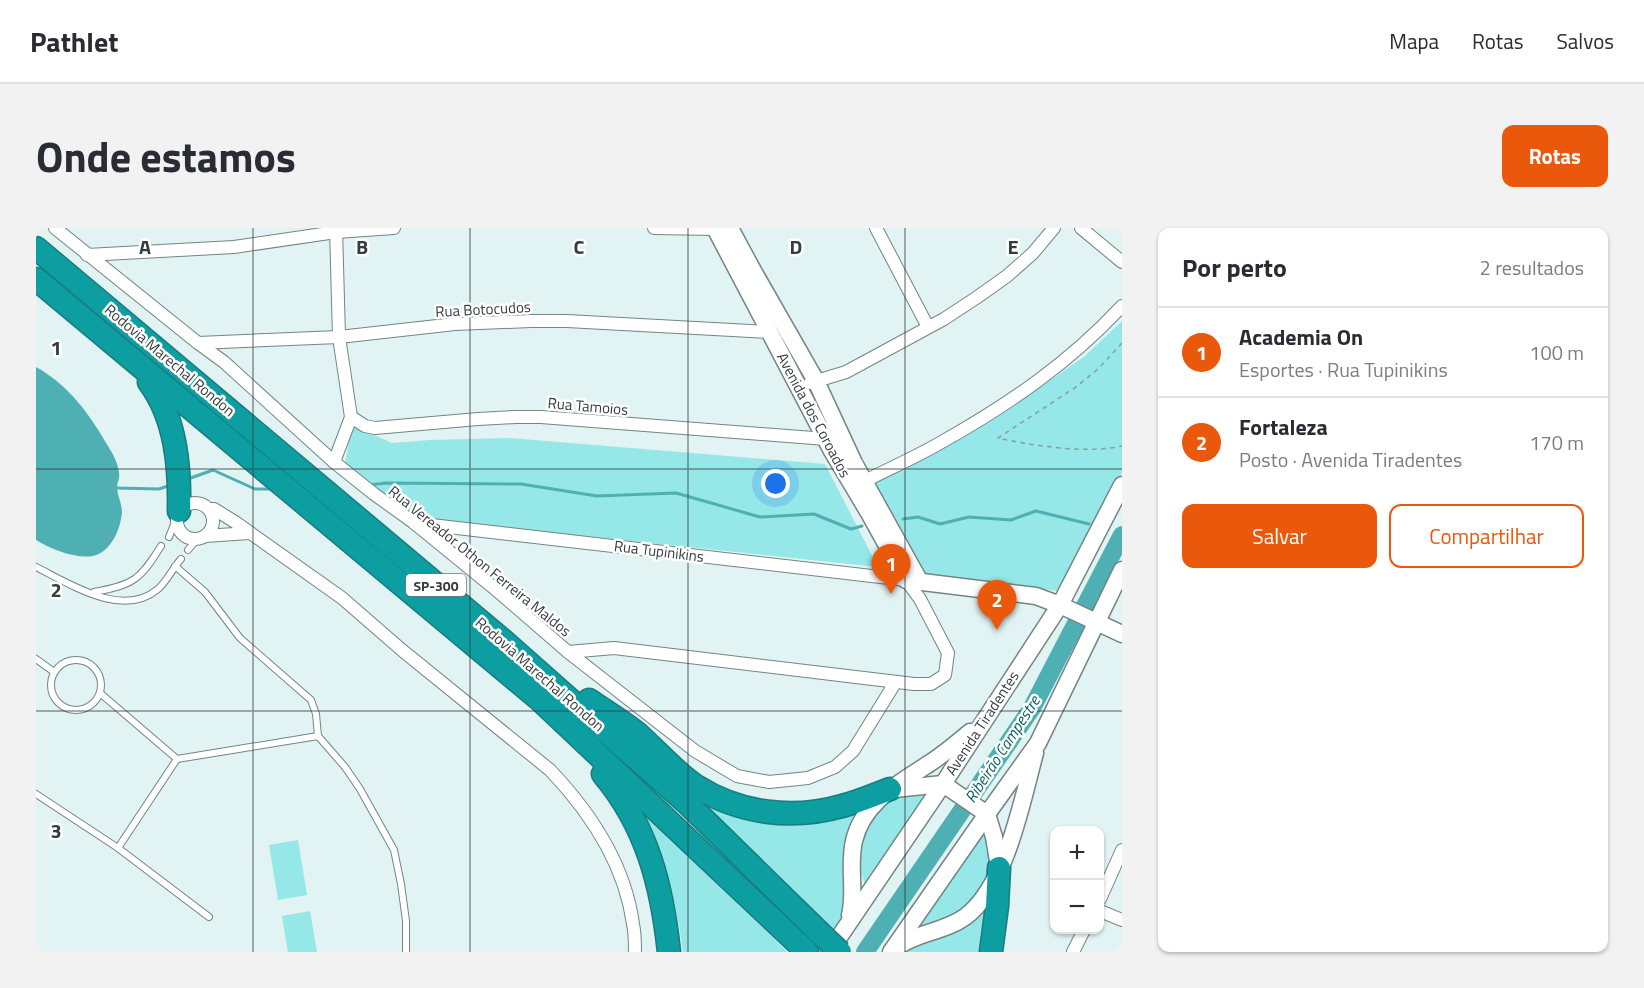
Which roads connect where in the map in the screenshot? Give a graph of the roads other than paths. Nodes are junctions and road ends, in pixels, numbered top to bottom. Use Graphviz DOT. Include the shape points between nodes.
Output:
graph roads {
  1 [pos="55,228"];
  2 [pos="394,228"];
  3 [pos="654,228"];
  4 [pos="720,228"];
  5 [pos="876,228"];
  6 [pos="1054,228"];
  7 [pos="1081,228"];
  8 [pos="336,230"];
  9 [pos="36,248"];
  10 [pos="87,255"];
  11 [pos="1122,262"];
  12 [pos="36,279"];
  13 [pos="1122,306"];
  14 [pos="928,327"];
  15 [pos="770,332"];
  16 [pos="104,335"];
  17 [pos="339,337"];
  18 [pos="198,343"];
  19 [pos="816,381"];
  20 [pos="800,387"];
  21 [pos="351,417"];
  22 [pos="826,439"];
  23 [pos="334,462"];
  24 [pos="859,484"];
  25 [pos="1122,485"];
  26 [pos="208,509"];
  27 [pos="178,514"];
  28 [pos="413,522"];
  29 [pos="249,533"];
  30 [pos="169,537"];
  31 [pos="202,537"];
  32 [pos="161,546"];
  33 [pos="188,550"];
  34 [pos="181,559"];
  35 [pos="175,566"];
  36 [pos="36,567"];
  37 [pos="1122,570"];
  38 [pos="915,587"];
  39 [pos="90,593"];
  40 [pos="1062,606"];
  41 [pos="1095,621"];
  42 [pos="1122,634"];
  43 [pos="506,644"];
  44 [pos="568,652"];
  45 [pos="36,659"];
  46 [pos="54,672"];
  47 [pos="895,683"];
  48 [pos="100,693"];
  49 [pos="540,700"];
  50 [pos="983,721"];
  51 [pos="318,736"];
  52 [pos="1038,743"];
  53 [pos="177,759"];
  54 [pos="944,785"];
  55 [pos="890,789"];
  56 [pos="36,794"];
  57 [pos="984,812"];
  58 [pos="118,848"];
  59 [pos="1122,850"];
  60 [pos="999,868"];
  61 [pos="1104,890"];
  62 [pos="1104,912"];
  63 [pos="209,917"];
  64 [pos="1122,920"];
  65 [pos="846,927"];
  66 [pos="1082,934"];
  67 [pos="826,944"];
  68 [pos="406,952"];
  69 [pos="635,952"];
  70 [pos="669,952"];
  71 [pos="807,952"];
  72 [pos="840,952"];
  73 [pos="892,952"];
  74 [pos="992,952"];
  75 [pos="1072,952"];
  1 -- 10 [label="street, Rua Vereador Othon Ferreira Maldos"];
  2 -- 8 [label="street"];
  3 -- 4 [label="street"];
  4 -- 15 [label="main road, Avenida dos Coroados"];
  4 -- 19 [label="main road, Avenida dos Coroados" via="752,269"];
  5 -- 14 [label="street"];
  6 -- 14 [label="street" via="1007,276"];
  7 -- 11 [label="street"];
  8 -- 10 [label="street" via="234,247"];
  8 -- 17 [label="street"];
  9 -- 43 [label="highway, Rodovia Marechal Rondon / SP-300"];
  10 -- 18 [label="street, Rua Vereador Othon Ferreira Maldos"];
  12 -- 16 [label="highway, Rodovia Marechal Rondon / SP-300"];
  13 -- 24 [label="street" via="1079,350 1030,387 939,443"];
  14 -- 19 [label="street" via="846,372"];
  15 -- 17 [label="street, Rua Botocudos" via="531,321 455,324"];
  15 -- 20 [label="main road, Avenida dos Coroados"];
  16 -- 27 [label="highway" via="146,379 164,406 177,462"];
  16 -- 49 [label="highway, Rodovia Marechal Rondon / SP-300"];
  17 -- 18 [label="street, Rua Botocudos"];
  17 -- 21 [label="street"];
  18 -- 23 [label="street, Rua Vereador Othon Ferreira Maldos"];
  19 -- 20 [label="street"];
  19 -- 24 [label="main road, Avenida dos Coroados" via="855,463"];
  20 -- 22 [label="main road, Avenida dos Coroados"];
  21 -- 22 [label="street, Rua Tamoios" via="375,428 541,417"];
  21 -- 23 [label="street"];
  22 -- 24 [label="main road, Avenida dos Coroados"];
  23 -- 28 [label="street, Rua Vereador Othon Ferreira Maldos"];
  24 -- 38 [label="main road, Avenida dos Coroados"];
  25 -- 40 [label="main road, Avenida Tiradentes"];
  26 -- 27 [label="street" via="190,503"];
  26 -- 29 [label="street"];
  26 -- 31 [label="street" via="212,524"];
  27 -- 30 [label="lane"];
  27 -- 31 [label="street" via="180,531 191,538"];
  28 -- 38 [label="street, Rua Tupinikins"];
  28 -- 44 [label="street, Rua Vereador Othon Ferreira Maldos"];
  29 -- 31 [label="street"];
  29 -- 69 [label="street" via="342,598 550,770 569,790 587,814 622,880 634,925"];
  31 -- 33 [label="lane"];
  32 -- 39 [label="lane" via="140,576 119,588"];
  34 -- 35 [label="lane"];
  35 -- 39 [label="lane" via="159,588 144,597 118,601"];
  35 -- 51 [label="lane" via="205,592 240,638 311,700"];
  36 -- 39 [label="lane"];
  37 -- 41 [label="main road"];
  38 -- 40 [label="main road" via="1036,596"];
  38 -- 47 [label="street, Avenida dos Coroados" via="948,654 945,675 931,684"];
  40 -- 41 [label="main road"];
  40 -- 50 [label="main road, Avenida Tiradentes"];
  41 -- 42 [label="main road"];
  41 -- 52 [label="main road"];
  43 -- 55 [label="highway" via="636,733 694,785 717,798 766,812 792,814 843,806"];
  43 -- 67 [label="highway, Rodovia Marechal Rondon / SP-300" via="689,805"];
  44 -- 47 [label="street" via="614,648"];
  44 -- 47 [label="street, Rua Vereador Othon Ferreira Maldos" via="694,751 737,776 769,782 808,778 835,767 853,751"];
  45 -- 46 [label="lane"];
  46 -- 48 [label="lane" via="76,659 91,664 100,678"];
  46 -- 48 [label="lane" via="51,688 66,708 90,706"];
  48 -- 53 [label="lane"];
  49 -- 70 [label="highway" via="612,785 634,820 651,858 662,898"];
  49 -- 71 [label="highway, Rodovia Marechal Rondon / SP-300"];
  50 -- 54 [label="main road, Avenida Tiradentes"];
  50 -- 55 [label="main road"];
  51 -- 53 [label="lane"];
  51 -- 68 [label="lane" via="355,782 393,850 406,921"];
  52 -- 57 [label="main road"];
  52 -- 60 [label="main road"];
  53 -- 58 [label="lane"];
  54 -- 55 [label="main road"];
  54 -- 57 [label="main road"];
  54 -- 65 [label="main road, Avenida Tiradentes"];
  55 -- 65 [label="main road" via="868,811 854,839 854,899"];
  56 -- 58 [label="lane"];
  57 -- 60 [label="main road" via="994,837"];
  57 -- 73 [label="main road"];
  58 -- 63 [label="lane"];
  59 -- 61 [label="street"];
  60 -- 73 [label="main road" via="986,896 966,917 954,925 915,936"];
  60 -- 74 [label="highway"];
  62 -- 64 [label="street"];
  65 -- 67 [label="main road, Avenida Tiradentes"];
  66 -- 75 [label="street"];
  67 -- 72 [label="highway, Rodovia Marechal Rondon / SP-300, bridge"];
}
